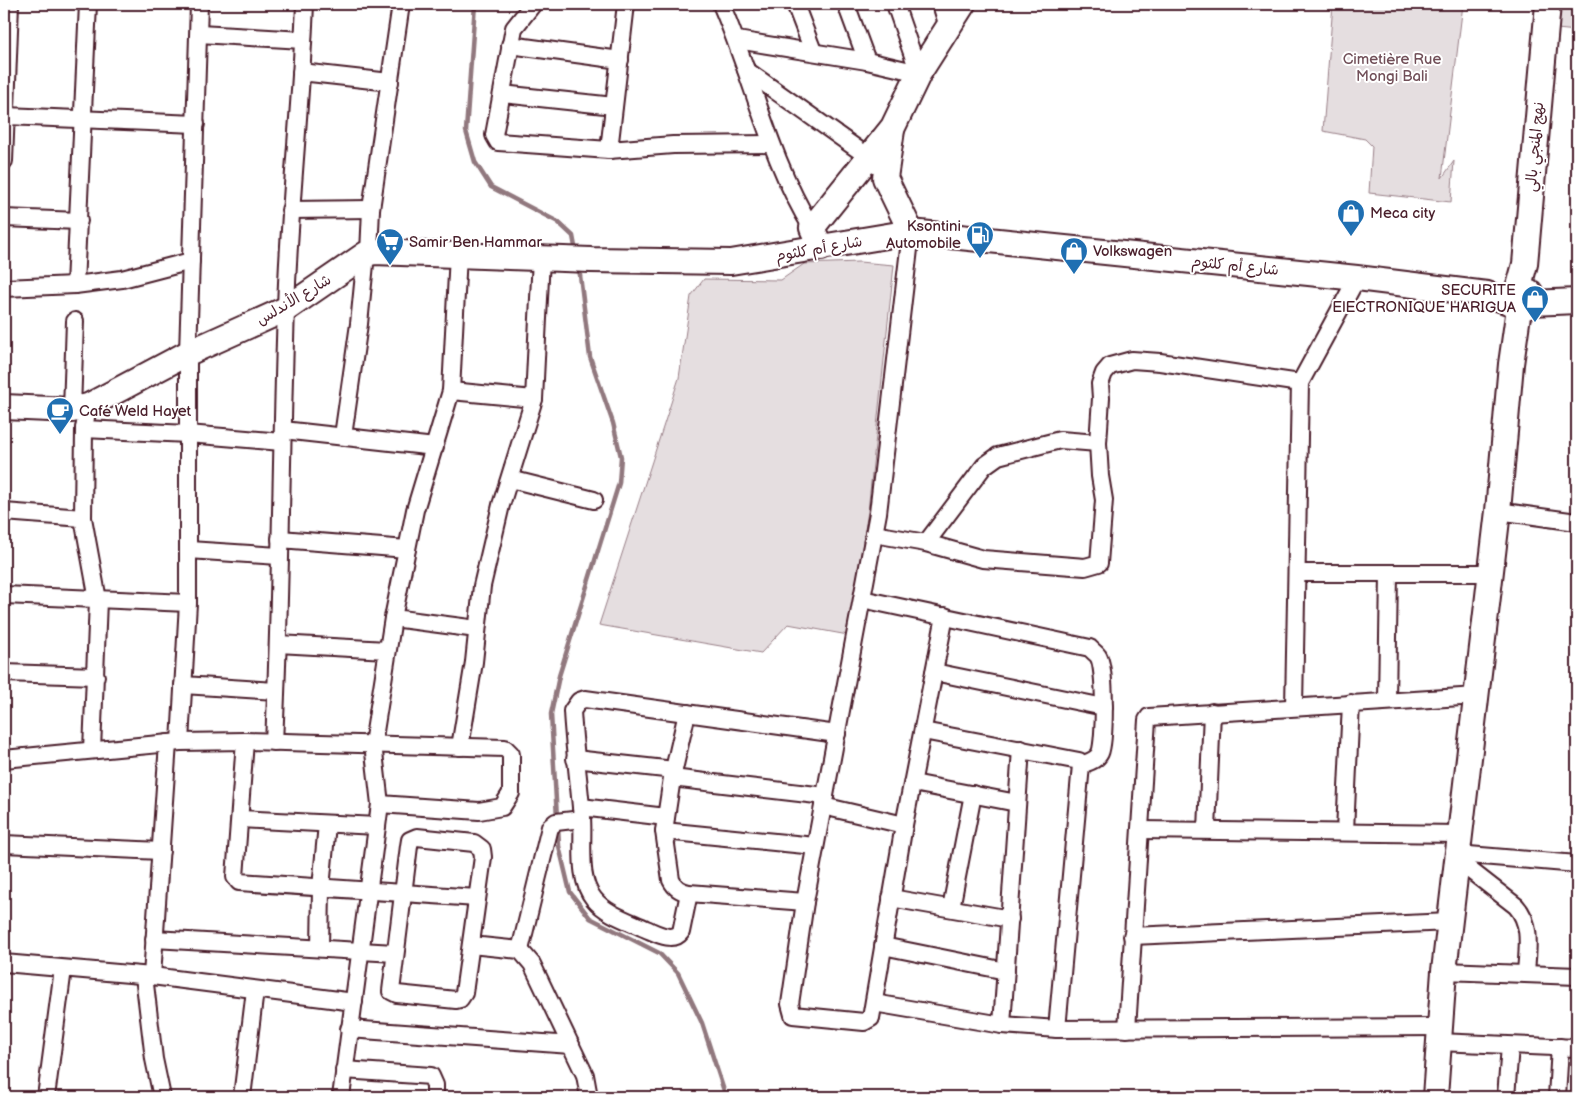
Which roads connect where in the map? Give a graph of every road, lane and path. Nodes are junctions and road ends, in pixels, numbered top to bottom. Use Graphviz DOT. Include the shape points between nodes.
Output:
graph roads {
  1 [pos="10,4"];
  2 [pos="88,4"];
  3 [pos="199,4"];
  4 [pos="305,4"];
  5 [pos="401,4"];
  6 [pos="532,4"];
  7 [pos="626,4"];
  8 [pos="721,4"];
  9 [pos="796,4"];
  10 [pos="846,4"];
  11 [pos="895,4"];
  12 [pos="941,4"];
  13 [pos="963,4"];
  14 [pos="1548,4"];
  15 [pos="948,27"];
  16 [pos="198,34"];
  17 [pos="303,40"];
  18 [pos="737,40"];
  19 [pos="510,45"];
  20 [pos="813,51"];
  21 [pos="620,60"];
  22 [pos="867,61"];
  23 [pos="746,70"];
  24 [pos="302,72"];
  25 [pos="919,73"];
  26 [pos="390,82"];
  27 [pos="502,94"];
  28 [pos="614,106"];
  29 [pos="6,116"];
  30 [pos="83,119"];
  31 [pos="196,124"];
  32 [pos="893,127"];
  33 [pos="4,137"];
  34 [pos="770,144"];
  35 [pos="609,150"];
  36 [pos="870,158"];
  37 [pos="4,161"];
  38 [pos="885,178"];
  39 [pos="371,209"];
  40 [pos="290,210"];
  41 [pos="4,218"];
  42 [pos="79,221"];
  43 [pos="911,232"];
  44 [pos="816,238"];
  45 [pos="367,254"];
  46 [pos="458,254"];
  47 [pos="541,258"];
  48 [pos="191,261"];
  49 [pos="1357,278"];
  50 [pos="76,285"];
  51 [pos="4,288"];
  52 [pos="1523,297"];
  53 [pos="1568,301"];
  54 [pos="286,309"];
  55 [pos="75,321"];
  56 [pos="188,353"];
  57 [pos="1300,382"];
  58 [pos="451,390"];
  59 [pos="534,399"];
  60 [pos="4,407"];
  61 [pos="81,415"];
  62 [pos="188,434"];
  63 [pos="282,436"];
  64 [pos="344,436"];
  65 [pos="1098,443"];
  66 [pos="435,447"];
  67 [pos="510,479"];
  68 [pos="594,500"];
  69 [pos="1498,511"];
  70 [pos="4,512"];
  71 [pos="82,518"];
  72 [pos="1577,522"];
  73 [pos="874,534"];
  74 [pos="280,539"];
  75 [pos="926,543"];
  76 [pos="407,549"];
  77 [pos="189,550"];
  78 [pos="279,556"];
  79 [pos="1298,573"];
  80 [pos="1389,573"];
  81 [pos="1490,573"];
  82 [pos="4,595"];
  83 [pos="98,600"];
  84 [pos="862,600"];
  85 [pos="188,603"];
  86 [pos="945,616"];
  87 [pos="393,618"];
  88 [pos="477,629"];
  89 [pos="278,644"];
  90 [pos="387,650"];
  91 [pos="934,672"];
  92 [pos="4,674"];
  93 [pos="96,676"];
  94 [pos="183,685"];
  95 [pos="276,691"];
  96 [pos="1477,696"];
  97 [pos="1387,701"];
  98 [pos="1351,703"];
  99 [pos="1104,707"];
  100 [pos="1294,707"];
  101 [pos="1212,712"];
  102 [pos="686,713"];
  103 [pos="923,731"];
  104 [pos="837,734"];
  105 [pos="245,741"];
  106 [pos="274,742"];
  107 [pos="174,743"];
  108 [pos="373,744"];
  109 [pos="460,746"];
  110 [pos="1021,749"];
  111 [pos="92,750"];
  112 [pos="4,759"];
  113 [pos="575,759"];
  114 [pos="1081,765"];
  115 [pos="673,774"];
  116 [pos="912,783"];
  117 [pos="973,794"];
  118 [pos="824,801"];
  119 [pos="1017,803"];
  120 [pos="380,804"];
  121 [pos="579,815"];
  122 [pos="240,819"];
  123 [pos="327,824"];
  124 [pos="665,824"];
  125 [pos="904,825"];
  126 [pos="377,826"];
  127 [pos="1140,830"];
  128 [pos="1207,830"];
  129 [pos="1345,831"];
  130 [pos="4,844"];
  131 [pos="815,846"];
  132 [pos="1458,849"];
  133 [pos="161,851"];
  134 [pos="1577,864"];
  135 [pos="321,888"];
  136 [pos="368,890"];
  137 [pos="402,893"];
  138 [pos="689,893"];
  139 [pos="477,898"];
  140 [pos="891,898"];
  141 [pos="805,902"];
  142 [pos="951,908"];
  143 [pos="1010,919"];
  144 [pos="1450,922"];
  145 [pos="1132,936"];
  146 [pos="154,939"];
  147 [pos="471,945"];
  148 [pos="883,946"];
  149 [pos="320,948"];
  150 [pos="361,950"];
  151 [pos="520,950"];
  152 [pos="395,953"];
  153 [pos="4,963"];
  154 [pos="63,968"];
  155 [pos="1006,971"];
  156 [pos="1444,971"];
  157 [pos="1526,974"];
  158 [pos="148,976"];
  159 [pos="1577,976"];
  160 [pos="255,990"];
  161 [pos="354,1002"];
  162 [pos="874,1003"];
  163 [pos="1002,1025"];
  164 [pos="1057,1028"];
  165 [pos="349,1029"];
  166 [pos="1127,1029"];
  167 [pos="1439,1035"];
  168 [pos="571,1045"];
  169 [pos="1510,1046"];
  170 [pos="1560,1047"];
  171 [pos="1577,1048"];
  172 [pos="344,1070"];
  173 [pos="46,1097"];
  174 [pos="162,1097"];
  175 [pos="242,1097"];
  176 [pos="341,1097"];
  177 [pos="434,1097"];
  178 [pos="589,1097"];
  179 [pos="1435,1097"];
  180 [pos="1506,1097"];
  181 [pos="1557,1097"];
  1 -- 29 [label="street"];
  2 -- 30 [label="street"];
  3 -- 16 [label="street"];
  4 -- 17 [label="street"];
  5 -- 26 [label="street"];
  6 -- 19 [label="street" via="514,28"];
  7 -- 21 [label="street"];
  8 -- 18 [label="street"];
  9 -- 20 [label="street"];
  10 -- 22 [label="street"];
  11 -- 25 [label="street"];
  12 -- 15 [label="street"];
  13 -- 15 [label="street"];
  14 -- 52 [label="street, نهج المنجي بالي"];
  15 -- 25 [label="street"];
  16 -- 17 [label="street"];
  16 -- 31 [label="street"];
  17 -- 24 [label="street"];
  18 -- 20 [label="street"];
  18 -- 23 [label="street"];
  19 -- 21 [label="street"];
  19 -- 27 [label="street"];
  20 -- 22 [label="street"];
  21 -- 28 [label="street"];
  22 -- 25 [label="street"];
  23 -- 34 [label="street"];
  23 -- 36 [label="street"];
  24 -- 26 [label="street"];
  24 -- 40 [label="street"];
  25 -- 32 [label="street"];
  26 -- 39 [label="street"];
  27 -- 28 [label="street"];
  27 -- 35 [label="street" via="494,135 498,142"];
  28 -- 35 [label="street"];
  29 -- 30 [label="street"];
  29 -- 33 [label="street"];
  30 -- 31 [label="street"];
  30 -- 42 [label="street"];
  31 -- 48 [label="street"];
  32 -- 36 [label="street"];
  32 -- 38 [label="street"];
  33 -- 37 [label="street"];
  34 -- 35 [label="street"];
  34 -- 44 [label="street"];
  36 -- 38 [label="street"];
  36 -- 44 [label="street"];
  38 -- 43 [label="street"];
  39 -- 40 [label="street"];
  39 -- 45 [label="street"];
  40 -- 54 [label="street"];
  41 -- 42 [label="street"];
  42 -- 50 [label="street"];
  43 -- 44 [label="street, شارع أم كلثوم"];
  43 -- 49 [label="street, شارع أم كلثوم"];
  43 -- 73 [label="street"];
  44 -- 47 [label="street, شارع أم كلثوم" via="731,262"];
  45 -- 46 [label="street"];
  45 -- 54 [label="street, شارع الأندلس"];
  45 -- 64 [label="street"];
  46 -- 47 [label="street"];
  46 -- 58 [label="street"];
  47 -- 59 [label="street"];
  48 -- 50 [label="street" via="122,279"];
  48 -- 56 [label="street"];
  49 -- 52 [label="street, شارع أم كلثوم"];
  49 -- 57 [label="street"];
  50 -- 51 [label="street"];
  52 -- 53 [label="street, شارع أم كلثوم"];
  52 -- 69 [label="street" via="1511,364"];
  54 -- 56 [label="street, شارع الأندلس"];
  54 -- 63 [label="street"];
  55 -- 61 [label="street"];
  56 -- 61 [label="street, شارع الأندلس"];
  56 -- 62 [label="street"];
  57 -- 65 [label="street" via="1160,362 1132,360 1110,366 1100,384"];
  57 -- 79 [label="street"];
  58 -- 59 [label="street"];
  58 -- 66 [label="street"];
  59 -- 67 [label="street"];
  60 -- 61 [label="street"];
  61 -- 62 [label="street"];
  61 -- 71 [label="street"];
  62 -- 63 [label="street"];
  62 -- 77 [label="street"];
  63 -- 64 [label="street"];
  63 -- 74 [label="street"];
  64 -- 66 [label="street"];
  65 -- 75 [label="street" via="1060,440 998,456 984,466"];
  65 -- 75 [label="street" via="1104,500 1099,563 1085,567 992,560"];
  66 -- 76 [label="street" via="415,510"];
  67 -- 68 [label="street"];
  67 -- 88 [label="street" via="492,540"];
  69 -- 72 [label="street"];
  69 -- 81 [label="street"];
  70 -- 71 [label="street"];
  71 -- 83 [label="street"];
  73 -- 75 [label="street"];
  73 -- 84 [label="street"];
  74 -- 76 [label="street"];
  74 -- 78 [label="street"];
  76 -- 87 [label="street"];
  77 -- 78 [label="street"];
  77 -- 85 [label="street"];
  78 -- 89 [label="street"];
  79 -- 80 [label="street"];
  79 -- 100 [label="street"];
  80 -- 81 [label="street"];
  80 -- 97 [label="street"];
  81 -- 96 [label="street"];
  82 -- 83 [label="street"];
  83 -- 85 [label="street"];
  83 -- 93 [label="street"];
  84 -- 86 [label="street"];
  84 -- 104 [label="street"];
  85 -- 94 [label="street"];
  86 -- 91 [label="street"];
  86 -- 99 [label="street" via="1090,648 1102,666"];
  87 -- 88 [label="street"];
  87 -- 90 [label="street"];
  88 -- 109 [label="street"];
  89 -- 90 [label="street"];
  89 -- 95 [label="street"];
  90 -- 108 [label="street"];
  91 -- 99 [label="street"];
  91 -- 103 [label="street"];
  92 -- 93 [label="street"];
  93 -- 111 [label="street"];
  94 -- 95 [label="street"];
  94 -- 107 [label="street"];
  95 -- 106 [label="street"];
  96 -- 97 [label="street"];
  96 -- 132 [label="street"];
  97 -- 98 [label="street"];
  98 -- 100 [label="street"];
  98 -- 129 [label="street"];
  99 -- 114 [label="street" via="1101,751 1096,759"];
  100 -- 101 [label="street"];
  101 -- 127 [label="street" via="1148,718"];
  101 -- 128 [label="street"];
  102 -- 104 [label="street"];
  102 -- 113 [label="street" via="584,699 579,701 572,711"];
  102 -- 115 [label="street"];
  103 -- 110 [label="street"];
  103 -- 116 [label="street"];
  104 -- 118 [label="street"];
  105 -- 106 [label="street"];
  105 -- 107 [label="street"];
  105 -- 122 [label="street"];
  106 -- 108 [label="street"];
  107 -- 111 [label="street"];
  107 -- 133 [label="street"];
  108 -- 109 [label="street"];
  108 -- 120 [label="street"];
  109 -- 120 [label="street" via="510,751 511,793 502,807 479,811"];
  110 -- 114 [label="street" via="1075,758"];
  110 -- 119 [label="street"];
  111 -- 112 [label="street"];
  113 -- 115 [label="street"];
  113 -- 121 [label="street"];
  114 -- 164 [label="street"];
  115 -- 118 [label="street"];
  115 -- 124 [label="street"];
  116 -- 117 [label="street"];
  116 -- 125 [label="street"];
  117 -- 119 [label="street"];
  117 -- 142 [label="street"];
  118 -- 125 [label="street"];
  118 -- 131 [label="street"];
  119 -- 143 [label="street"];
  120 -- 126 [label="street"];
  121 -- 124 [label="street"];
  121 -- 138 [label="street" via="586,884 595,901 609,912 659,935 678,936"];
  121 -- 151 [label="street" via="550,827"];
  122 -- 123 [label="street"];
  122 -- 135 [label="street" via="236,880"];
  123 -- 126 [label="street"];
  123 -- 135 [label="street"];
  124 -- 131 [label="street"];
  124 -- 138 [label="street" via="671,880 680,891"];
  125 -- 140 [label="street"];
  126 -- 136 [label="street"];
  127 -- 128 [label="street"];
  127 -- 145 [label="street"];
  128 -- 129 [label="street"];
  129 -- 132 [label="street"];
  130 -- 133 [label="street"];
  131 -- 141 [label="street"];
  132 -- 134 [label="street"];
  132 -- 144 [label="street"];
  132 -- 157 [label="street" via="1524,914 1528,932"];
  133 -- 146 [label="street"];
  135 -- 136 [label="street"];
  135 -- 149 [label="street"];
  136 -- 137 [label="street"];
  136 -- 150 [label="street"];
  137 -- 139 [label="street"];
  137 -- 139 [label="street" via="410,840 417,837 478,845 482,849"];
  137 -- 152 [label="street"];
  138 -- 141 [label="street"];
  139 -- 147 [label="street"];
  140 -- 142 [label="street"];
  140 -- 148 [label="street"];
  141 -- 162 [label="street" via="791,1012 797,1016 864,1022 871,1018"];
  142 -- 143 [label="street"];
  143 -- 155 [label="street"];
  144 -- 145 [label="street"];
  144 -- 156 [label="street"];
  145 -- 166 [label="street"];
  146 -- 149 [label="street"];
  146 -- 158 [label="street"];
  147 -- 151 [label="street"];
  147 -- 152 [label="street" via="464,993 456,1000 393,993"];
  148 -- 155 [label="street"];
  148 -- 162 [label="street"];
  149 -- 150 [label="street"];
  150 -- 152 [label="street"];
  150 -- 161 [label="street"];
  151 -- 168 [label="street" via="532,964"];
  153 -- 154 [label="street"];
  154 -- 158 [label="street"];
  154 -- 173 [label="street"];
  155 -- 163 [label="street"];
  156 -- 157 [label="street"];
  156 -- 167 [label="street"];
  157 -- 159 [label="street"];
  158 -- 160 [label="street"];
  158 -- 174 [label="street" via="154,1059"];
  160 -- 161 [label="street"];
  160 -- 175 [label="street"];
  161 -- 165 [label="street"];
  162 -- 163 [label="street"];
  163 -- 164 [label="street"];
  164 -- 166 [label="street"];
  165 -- 168 [label="street"];
  165 -- 172 [label="street"];
  166 -- 167 [label="street"];
  167 -- 169 [label="street"];
  167 -- 179 [label="street"];
  168 -- 178 [label="street" via="585,1075"];
  169 -- 170 [label="street"];
  169 -- 180 [label="street"];
  170 -- 171 [label="street"];
  170 -- 181 [label="street"];
  172 -- 176 [label="street"];
  172 -- 177 [label="street" via="431,1076 436,1085"];
}
